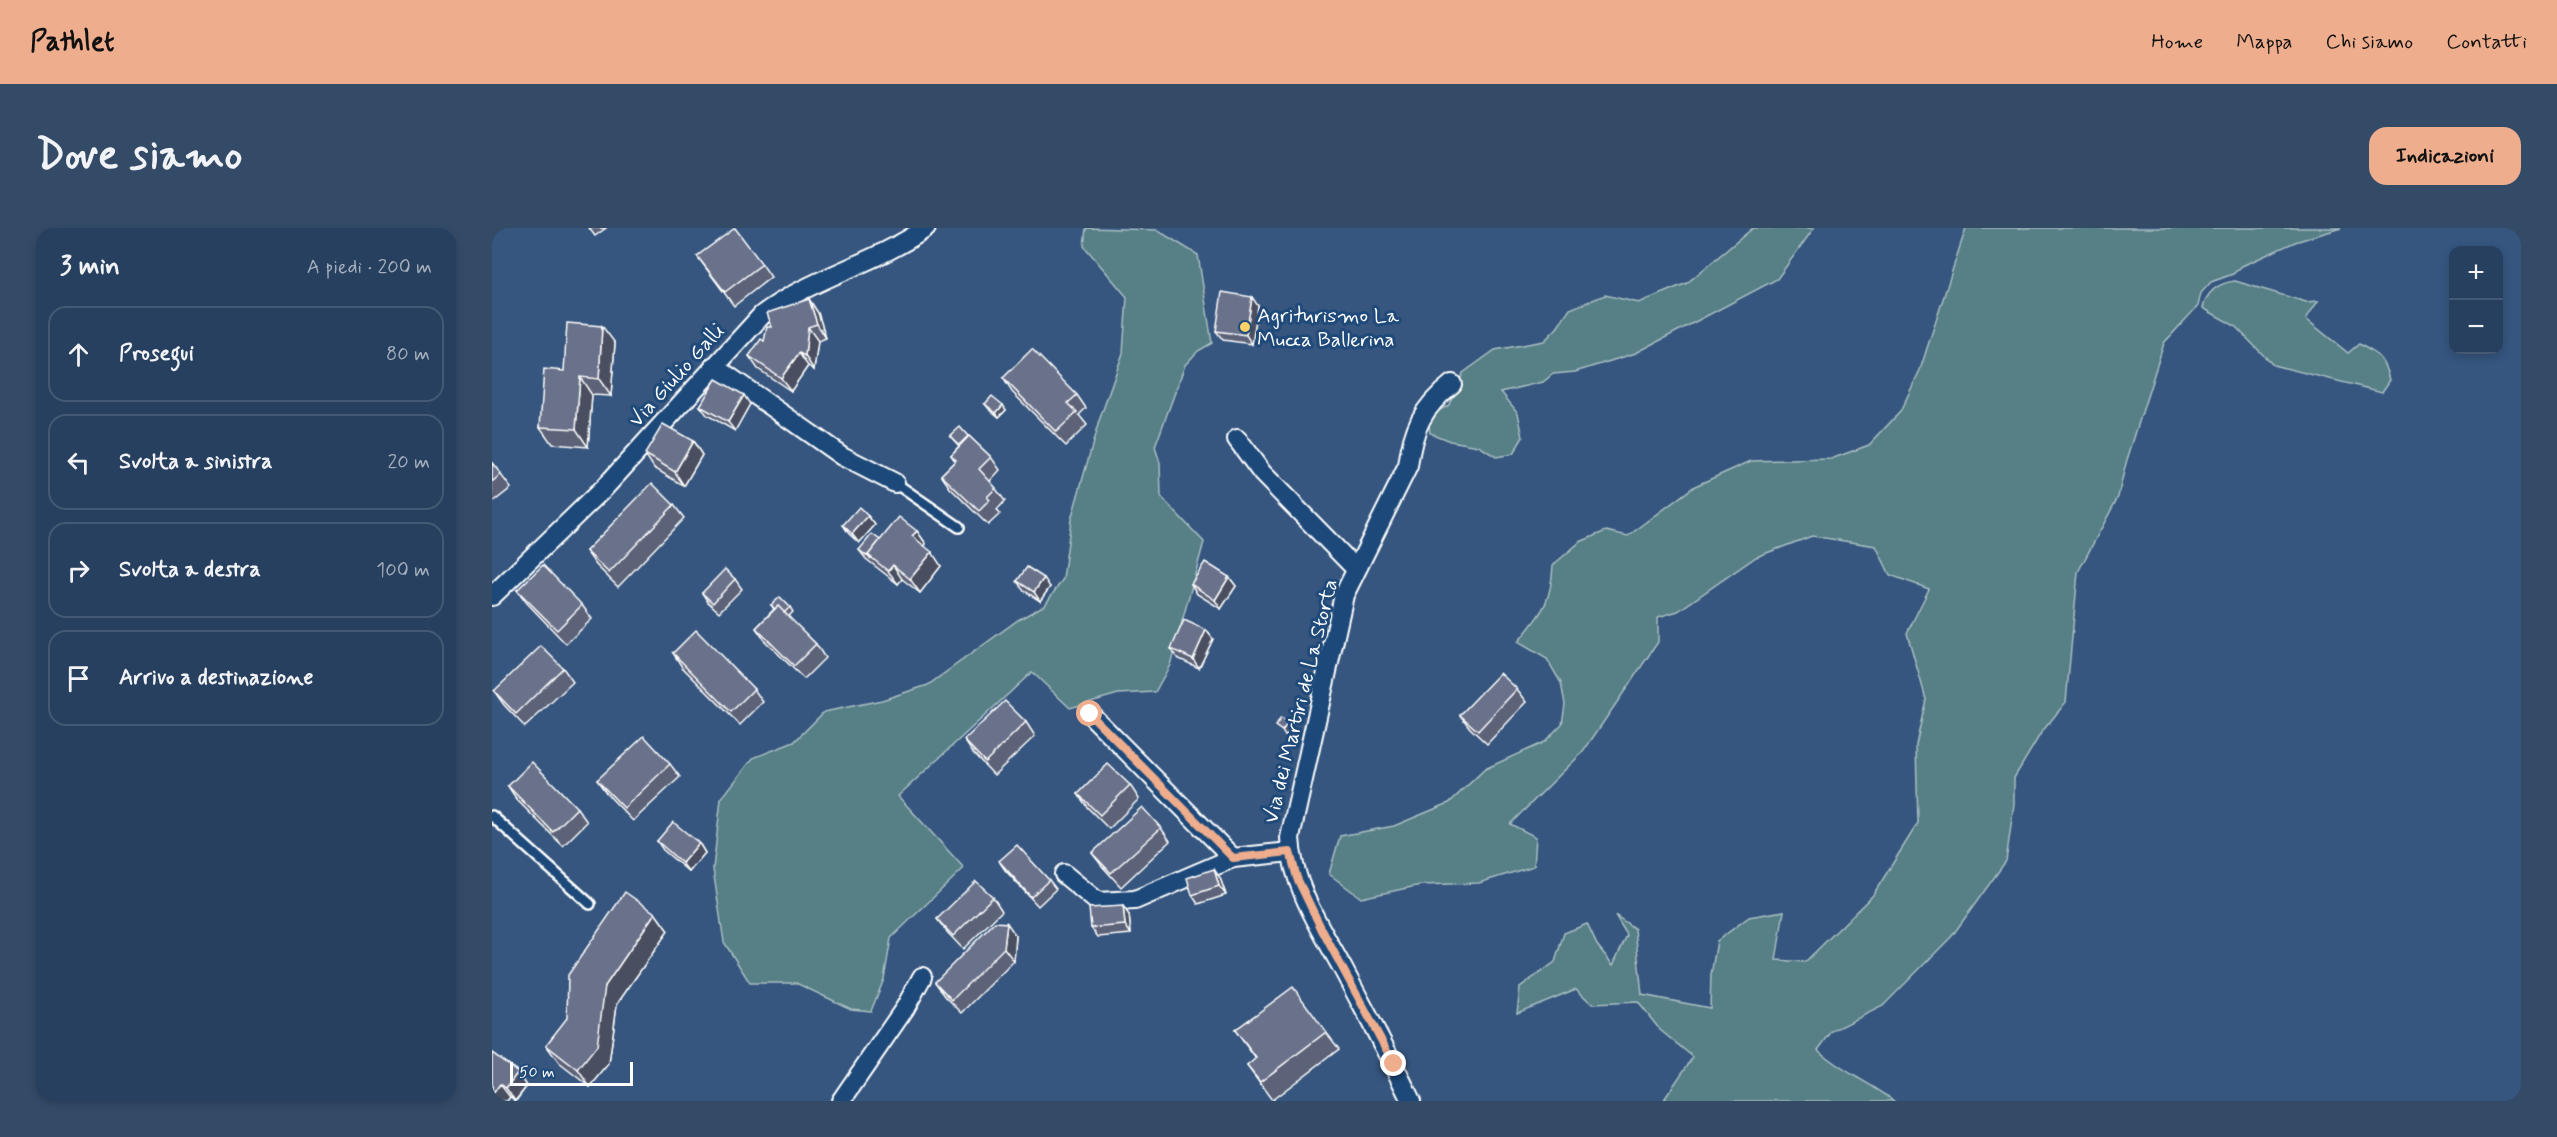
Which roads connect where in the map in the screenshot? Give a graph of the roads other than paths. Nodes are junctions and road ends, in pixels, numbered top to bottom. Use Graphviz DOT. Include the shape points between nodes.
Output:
graph roads {
  1 [pos="926,228"];
  2 [pos="714,366"];
  3 [pos="1452,384"];
  4 [pos="1237,439"];
  5 [pos="895,483"];
  6 [pos="959,527"];
  7 [pos="1356,569"];
  8 [pos="492,596"];
  9 [pos="1090,714"];
  10 [pos="492,816"];
  11 [pos="1290,852"];
  12 [pos="1233,858"];
  13 [pos="1064,874"];
  14 [pos="590,904"];
  15 [pos="922,977"];
  16 [pos="842,1101"];
  17 [pos="1410,1101"];
  1 -- 2 [label="street, Via Giulio Galli" via="902,245 772,307"];
  2 -- 5 [label="street" via="842,456"];
  2 -- 8 [label="street, Via Giulio Galli" via="605,488"];
  3 -- 7 [label="street, Via dei Martiri de La Storta" via="1432,399 1418,424 1408,466"];
  4 -- 7 [label="street" via="1262,473"];
  5 -- 6 [label="lane"];
  7 -- 11 [label="street, Via dei Martiri de La Storta" via="1344,595 1291,825"];
  9 -- 12 [label="street"];
  10 -- 14 [label="lane"];
  11 -- 12 [label="street"];
  11 -- 17 [label="street, Via dei Martiri de La Storta" via="1297,878 1322,930"];
  12 -- 13 [label="street" via="1135,900 1098,902"];
  15 -- 16 [label="street"];
}
